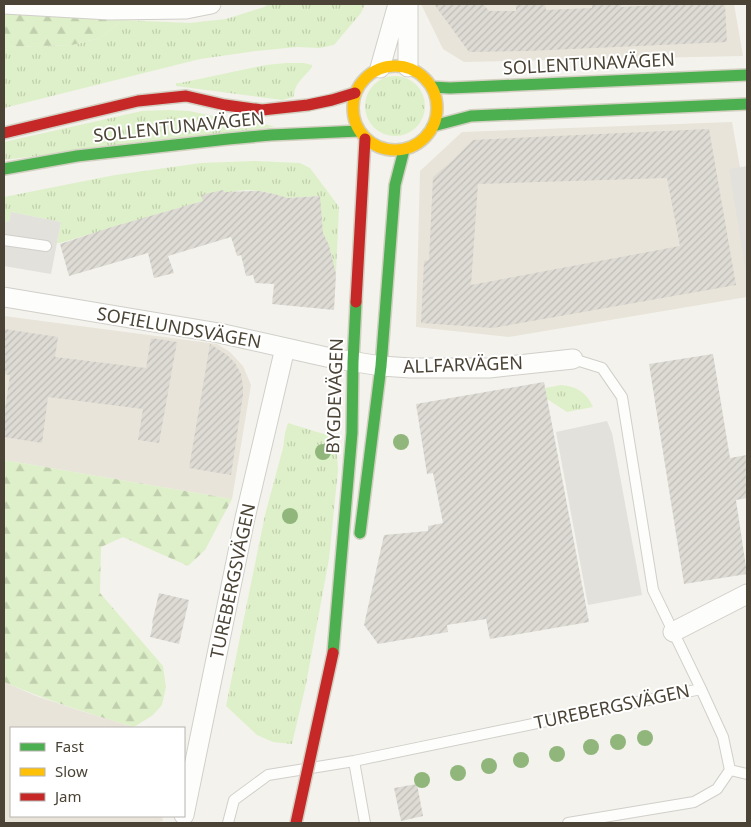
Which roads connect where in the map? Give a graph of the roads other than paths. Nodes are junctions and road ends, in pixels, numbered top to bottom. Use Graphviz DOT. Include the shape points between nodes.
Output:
graph roads {
  1 [pos="4,4"];
  2 [pos="212,4"];
  3 [pos="398,4"];
  4 [pos="408,4"];
  5 [pos="144,6"];
  6 [pos="408,67"];
  7 [pos="380,68"];
  8 [pos="747,74"];
  9 [pos="432,87"];
  10 [pos="355,93"];
  11 [pos="747,104"];
  12 [pos="433,126"];
  13 [pos="4,133"];
  14 [pos="362,135"];
  15 [pos="404,150"];
  16 [pos="4,169"];
  17 [pos="4,240"];
  18 [pos="46,246"];
  19 [pos="4,297"];
  20 [pos="285,348"];
  21 [pos="573,359"];
  22 [pos="353,362"];
  23 [pos="381,366"];
  24 [pos="358,541"];
  25 [pos="352,569"];
  26 [pos="747,594"];
  27 [pos="672,632"];
  28 [pos="333,653"];
  29 [pos="701,689"];
  30 [pos="354,761"];
  31 [pos="730,770"];
  32 [pos="747,774"];
  33 [pos="185,810"];
  34 [pos="228,823"];
  35 [pos="296,823"];
  36 [pos="365,823"];
  37 [pos="568,823"];
  1 -- 5 [label="street" via="110,10"];
  2 -- 5 [label="street" via="186,9"];
  3 -- 7 [label="street"];
  4 -- 6 [label="street"];
  6 -- 7 [label="street"];
  6 -- 9 [label="street" via="426,78"];
  7 -- 10 [label="street" via="369,74"];
  8 -- 9 [label="street, SOLLENTUNAVÄGEN"];
  9 -- 12 [label="street" via="437,100"];
  10 -- 13 [label="street, SOLLENTUNAVÄGEN" via="308,105 262,110 186,96 138,101"];
  10 -- 14 [label="street" via="354,119"];
  11 -- 12 [label="street" via="470,116"];
  12 -- 15 [label="street" via="416,145"];
  14 -- 15 [label="street" via="377,146"];
  14 -- 16 [label="street, SOLLENTUNAVÄGEN" via="271,135 77,156"];
  14 -- 22 [label="street, BYGDEVÄGEN"];
  15 -- 23 [label="street" via="395,185"];
  17 -- 18 [label="lane"];
  19 -- 20 [label="street, SOFIELUNDSVÄGEN" via="219,332"];
  20 -- 22 [label="street, SOFIELUNDSVÄGEN"];
  20 -- 33 [label="street, TUREBERGSVÄGEN" via="245,518"];
  21 -- 23 [label="street, ALLFARVÄGEN" via="489,368"];
  21 -- 27 [label="lane" via="602,368 622,396 653,590"];
  22 -- 23 [label="street, ALLFARVÄGEN"];
  22 -- 28 [label="street, BYGDEVÄGEN" via="352,433"];
  23 -- 24 [label="street"];
  25 -- 28 [label="street, BYGDEVÄGEN"];
  26 -- 27 [label="street"];
  27 -- 29 [label="lane"];
  28 -- 35 [label="street, BYGDEVÄGEN, bridge"];
  29 -- 30 [label="lane, TUREBERGSVÄGEN"];
  29 -- 31 [label="lane, TUREBERGSVÄGEN" via="723,737"];
  30 -- 34 [label="lane, TUREBERGSVÄGEN" via="268,775 234,800"];
  30 -- 36 [label="lane"];
  31 -- 32 [label="lane"];
  31 -- 37 [label="lane" via="716,789 694,802"];
}
